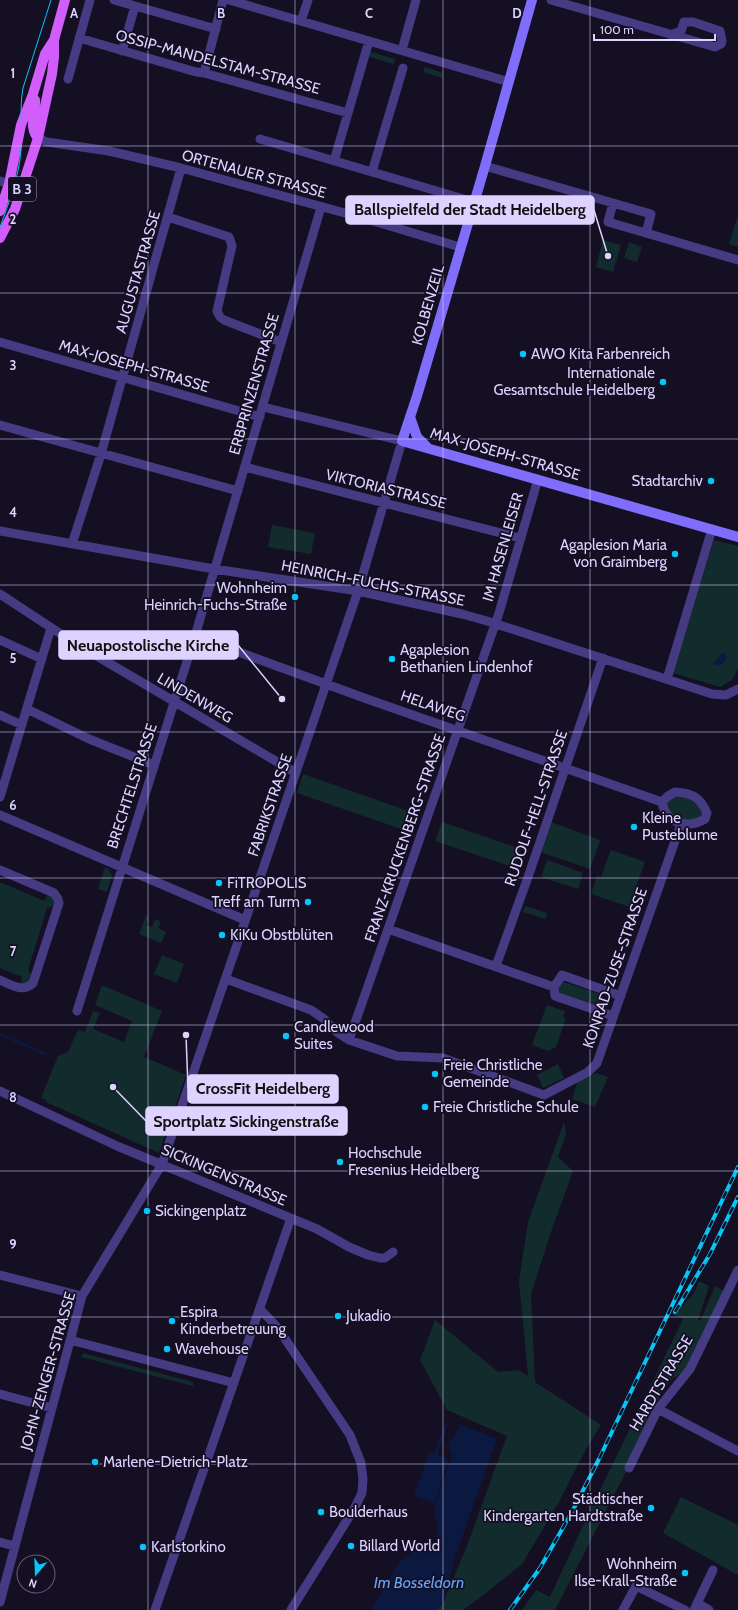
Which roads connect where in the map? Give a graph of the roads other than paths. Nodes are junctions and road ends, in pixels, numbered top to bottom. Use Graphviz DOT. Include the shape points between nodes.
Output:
graph roads {
  1 [pos="65,0"];
  2 [pos="90,0"];
  3 [pos="114,0"];
  4 [pos="223,0"];
  5 [pos="229,0"];
  6 [pos="308,0"];
  7 [pos="416,0"];
  8 [pos="532,0"];
  9 [pos="551,0"];
  10 [pos="135,6"];
  11 [pos="302,21"];
  12 [pos="216,29"];
  13 [pos="671,35"];
  14 [pos="79,38"];
  15 [pos="54,40"];
  16 [pos="369,41"];
  17 [pos="402,50"];
  18 [pos="122,51"];
  19 [pos="403,68"];
  20 [pos="204,73"];
  21 [pos="68,79"];
  22 [pos="509,82"];
  23 [pos="33,94"];
  24 [pos="348,113"];
  25 [pos="38,138"];
  26 [pos="260,139"];
  27 [pos="334,161"];
  28 [pos="485,166"];
  29 [pos="181,168"];
  30 [pos="372,172"];
  31 [pos="5,182"];
  32 [pos="474,202"];
  33 [pos="613,203"];
  34 [pos="321,207"];
  35 [pos="0,211"];
  36 [pos="168,216"];
  37 [pos="646,233"];
  38 [pos="0,238"];
  39 [pos="460,247"];
  40 [pos="738,260"];
  41 [pos="0,342"];
  42 [pos="281,342"];
  43 [pos="122,378"];
  44 [pos="263,408"];
  45 [pos="260,417"];
  46 [pos="410,417"];
  47 [pos="0,425"];
  48 [pos="402,441"];
  49 [pos="428,448"];
  50 [pos="101,454"];
  51 [pos="245,467"];
  52 [pos="538,479"];
  53 [pos="238,491"];
  54 [pos="383,502"];
  55 [pos="712,529"];
  56 [pos="0,531"];
  57 [pos="738,537"];
  58 [pos="520,538"];
  59 [pos="72,544"];
  60 [pos="214,569"];
  61 [pos="358,591"];
  62 [pos="0,594"];
  63 [pos="495,623"];
  64 [pos="51,628"];
  65 [pos="195,636"];
  66 [pos="0,640"];
  67 [pos="603,658"];
  68 [pos="42,659"];
  69 [pos="666,679"];
  70 [pos="326,684"];
  71 [pos="736,693"];
  72 [pos="174,702"];
  73 [pos="27,709"];
  74 [pos="0,715"];
  75 [pos="22,725"];
  76 [pos="458,729"];
  77 [pos="154,765"];
  78 [pos="565,768"];
  79 [pos="296,773"];
  80 [pos="0,797"];
  81 [pos="662,802"];
  82 [pos="0,815"];
  83 [pos="681,824"];
  84 [pos="121,866"];
  85 [pos="0,870"];
  86 [pos="245,920"];
  87 [pos="388,929"];
  88 [pos="496,966"];
  89 [pos="226,979"];
  90 [pos="0,980"];
  91 [pos="554,987"];
  92 [pos="621,996"];
  93 [pos="76,1011"];
  94 [pos="613,1016"];
  95 [pos="349,1040"];
  96 [pos="0,1091"];
  97 [pos="162,1164"];
  98 [pos="291,1218"];
  99 [pos="393,1252"];
  100 [pos="738,1270"];
  101 [pos="0,1276"];
  102 [pos="82,1296"];
  103 [pos="260,1309"];
  104 [pos="70,1340"];
  105 [pos="234,1383"];
  106 [pos="0,1394"];
  107 [pos="52,1408"];
  108 [pos="658,1409"];
  109 [pos="738,1451"];
  110 [pos="629,1468"];
  111 [pos="0,1542"];
  112 [pos="14,1546"];
  113 [pos="713,1570"];
  114 [pos="0,1602"];
  115 [pos="695,1607"];
  116 [pos="155,1610"];
  117 [pos="291,1610"];
  118 [pos="623,1610"];
  119 [pos="685,1610"];
  120 [pos="707,1610"];
  1 -- 15 [label="main road, B 3"];
  2 -- 14 [label="street"];
  3 -- 10 [label="street"];
  4 -- 12 [label="street"];
  5 -- 11 [label="street"];
  6 -- 11 [label="street"];
  7 -- 17 [label="street"];
  8 -- 22 [label="street, KOLBENZEIL"];
  9 -- 13 [label="street"];
  10 -- 12 [label="street"];
  10 -- 18 [label="street"];
  11 -- 16 [label="street"];
  12 -- 20 [label="street"];
  13 -- 13 [label="street" via="681,32 684,22 693,22 720,31 722,41 715,47"];
  14 -- 18 [label="street, OSSIP-MANDELSTAM-STRASSE"];
  14 -- 21 [label="street"];
  15 -- 23 [label="main road, B 3" via="45,54"];
  15 -- 25 [label="main road, B 3" via="52,74"];
  16 -- 17 [label="street"];
  16 -- 24 [label="street"];
  17 -- 22 [label="street"];
  18 -- 20 [label="street, OSSIP-MANDELSTAM-STRASSE"];
  19 -- 30 [label="street"];
  20 -- 24 [label="street, OSSIP-MANDELSTAM-STRASSE"];
  22 -- 28 [label="street, KOLBENZEIL"];
  23 -- 25 [label="main road, B 3" via="34,130"];
  23 -- 31 [label="main road, B 3"];
  24 -- 27 [label="street"];
  25 -- 29 [label="street, ORTENAUER STRASSE" via="47,142 109,150"];
  25 -- 38 [label="main road, B 3" via="15,210"];
  26 -- 27 [label="street"];
  27 -- 30 [label="street"];
  28 -- 32 [label="street, KOLBENZEIL"];
  28 -- 33 [label="street"];
  29 -- 34 [label="street, ORTENAUER STRASSE"];
  29 -- 36 [label="street, AUGUSTASTRASSE"];
  30 -- 32 [label="street"];
  31 -- 35 [label="main road, B 3"];
  32 -- 39 [label="street, KOLBENZEIL"];
  33 -- 37 [label="street" via="651,214"];
  33 -- 37 [label="street" via="608,222"];
  34 -- 39 [label="street, ORTENAUER STRASSE"];
  34 -- 42 [label="street, ERBPRINZENSTRASSE"];
  36 -- 42 [label="street" via="229,237 232,246 217,311 224,320"];
  36 -- 43 [label="street, AUGUSTASTRASSE"];
  37 -- 40 [label="street"];
  39 -- 46 [label="street, KOLBENZEIL"];
  41 -- 43 [label="street, MAX-JOSEPH-STRASSE"];
  42 -- 44 [label="street, ERBPRINZENSTRASSE"];
  43 -- 45 [label="street, MAX-JOSEPH-STRASSE"];
  43 -- 50 [label="street, AUGUSTASTRASSE"];
  44 -- 45 [label="street, ERBPRINZENSTRASSE"];
  44 -- 48 [label="street, MAX-JOSEPH-STRASSE"];
  45 -- 51 [label="street, ERBPRINZENSTRASSE"];
  46 -- 48 [label="street, KOLBENZEIL"];
  46 -- 49 [label="street" via="417,437"];
  47 -- 50 [label="street"];
  48 -- 49 [label="street, MAX-JOSEPH-STRASSE"];
  48 -- 54 [label="street, KOLBENZEIL"];
  49 -- 52 [label="street, MAX-JOSEPH-STRASSE"];
  50 -- 53 [label="street"];
  50 -- 59 [label="street, AUGUSTASTRASSE"];
  51 -- 53 [label="street, ERBPRINZENSTRASSE"];
  51 -- 54 [label="street, VIKTORIASTRASSE"];
  52 -- 55 [label="street, MAX-JOSEPH-STRASSE"];
  52 -- 58 [label="street, IM HASENLEISER"];
  53 -- 60 [label="street, ERBPRINZENSTRASSE"];
  54 -- 58 [label="street, VIKTORIASTRASSE"];
  54 -- 61 [label="street, KOLBENZEIL"];
  55 -- 57 [label="street, MAX-JOSEPH-STRASSE"];
  55 -- 69 [label="street"];
  56 -- 59 [label="street, HEINRICH-FUCHS-STRASSE"];
  58 -- 63 [label="street, IM HASENLEISER"];
  59 -- 60 [label="street, HEINRICH-FUCHS-STRASSE"];
  60 -- 61 [label="street, HEINRICH-FUCHS-STRASSE"];
  60 -- 65 [label="street, BRECHTELSTRASSE"];
  61 -- 63 [label="street, HEINRICH-FUCHS-STRASSE"];
  61 -- 70 [label="street, FABRIKSTRASSE"];
  62 -- 64 [label="street, LINDENWEG"];
  63 -- 67 [label="street, HEINRICH-FUCHS-STRASSE"];
  63 -- 76 [label="street, FRANZ-KRUCKENBERG-STRASSE"];
  64 -- 68 [label="street"];
  64 -- 72 [label="street, LINDENWEG"];
  65 -- 70 [label="street, HELAWEG"];
  65 -- 72 [label="street, BRECHTELSTRASSE"];
  66 -- 68 [label="street"];
  67 -- 69 [label="street, HEINRICH-FUCHS-STRASSE"];
  67 -- 78 [label="street, RUDOLF-HELL-STRASSE"];
  68 -- 73 [label="street"];
  69 -- 71 [label="street, HEINRICH-FUCHS-STRASSE" via="712,694"];
  70 -- 76 [label="street, HELAWEG"];
  70 -- 79 [label="street, FABRIKSTRASSE"];
  72 -- 77 [label="street, BRECHTELSTRASSE"];
  72 -- 79 [label="street, LINDENWEG"];
  73 -- 75 [label="street"];
  73 -- 77 [label="street" via="89,739"];
  74 -- 75 [label="street"];
  75 -- 80 [label="street"];
  76 -- 78 [label="street, HELAWEG"];
  76 -- 87 [label="street, FRANZ-KRUCKENBERG-STRASSE"];
  77 -- 84 [label="street, BRECHTELSTRASSE"];
  78 -- 81 [label="street, HELAWEG"];
  78 -- 88 [label="street, RUDOLF-HELL-STRASSE"];
  79 -- 86 [label="street, FABRIKSTRASSE"];
  81 -- 83 [label="street" via="668,816"];
  81 -- 83 [label="street" via="675,792 690,794 701,800 707,813 705,819 695,824"];
  82 -- 84 [label="street"];
  83 -- 92 [label="street, KONRAD-ZUSE-STRASSE"];
  84 -- 86 [label="street"];
  84 -- 93 [label="street, BRECHTELSTRASSE"];
  85 -- 90 [label="street" via="54,893 59,903 33,983 27,988 19,988"];
  86 -- 89 [label="street, FABRIKSTRASSE"];
  87 -- 88 [label="street"];
  87 -- 95 [label="street, FRANZ-KRUCKENBERG-STRASSE"];
  88 -- 91 [label="street"];
  89 -- 95 [label="street" via="311,1010"];
  89 -- 97 [label="street, FABRIKSTRASSE"];
  91 -- 92 [label="street" via="562,976"];
  91 -- 94 [label="street" via="555,996"];
  92 -- 94 [label="street, KONRAD-ZUSE-STRASSE"];
  94 -- 95 [label="street, KONRAD-ZUSE-STRASSE" via="597,1063 588,1072 544,1095 443,1058 398,1056"];
  96 -- 97 [label="street, SICKINGENSTRASSE"];
  97 -- 98 [label="street, SICKINGENSTRASSE"];
  97 -- 102 [label="street, JOHN-ZENGER-STRASSE"];
  98 -- 99 [label="street, SICKINGENSTRASSE" via="374,1257 386,1258"];
  98 -- 103 [label="street"];
  100 -- 108 [label="street, HARDTSTRASSE" via="690,1369"];
  101 -- 102 [label="street"];
  102 -- 104 [label="street, JOHN-ZENGER-STRASSE"];
  103 -- 105 [label="street"];
  103 -- 117 [label="street" via="277,1327 344,1425 356,1449 362,1471 362,1493 354,1509"];
  104 -- 105 [label="street"];
  104 -- 107 [label="street, JOHN-ZENGER-STRASSE"];
  105 -- 116 [label="street"];
  106 -- 107 [label="street"];
  107 -- 112 [label="street, JOHN-ZENGER-STRASSE"];
  108 -- 109 [label="street"];
  108 -- 110 [label="street, HARDTSTRASSE"];
  111 -- 112 [label="street"];
  112 -- 114 [label="street, JOHN-ZENGER-STRASSE"];
  113 -- 115 [label="street"];
  115 -- 120 [label="street"];
  118 -- 119 [label="street" via="636,1586"];
}
